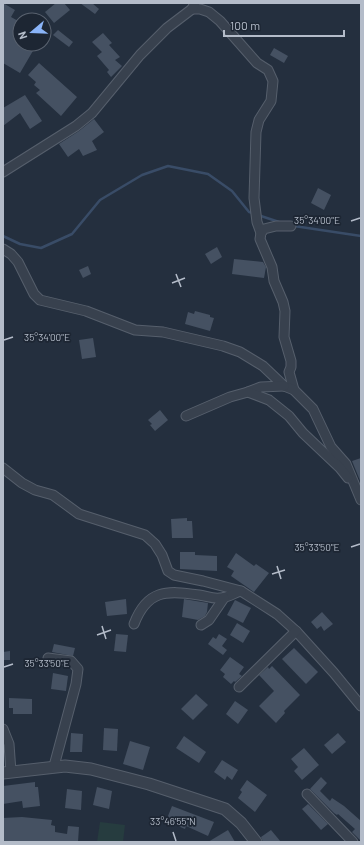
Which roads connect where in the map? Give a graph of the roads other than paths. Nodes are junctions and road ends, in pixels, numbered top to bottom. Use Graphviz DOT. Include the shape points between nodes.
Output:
graph roads {
  1 [pos="193,6"];
  2 [pos="4,169"];
  3 [pos="291,226"];
  4 [pos="261,233"];
  5 [pos="3,249"];
  6 [pos="284,386"];
  7 [pos="294,390"];
  8 [pos="248,392"];
  9 [pos="186,416"];
  10 [pos="3,468"];
  11 [pos="356,488"];
  12 [pos="361,500"];
  13 [pos="241,591"];
  14 [pos="224,598"];
  15 [pos="134,624"];
  16 [pos="201,625"];
  17 [pos="296,631"];
  18 [pos="48,658"];
  19 [pos="239,687"];
  20 [pos="361,706"];
  21 [pos="3,729"];
  22 [pos="54,766"];
  23 [pos="7,772"];
  24 [pos="307,794"];
  25 [pos="256,842"];
  26 [pos="353,842"];
  1 -- 2 [label="street" via="140,55 92,113 76,126"];
  1 -- 4 [label="street" via="209,12 220,21 257,63 268,70 273,81 271,101 259,120 256,132 254,198"];
  3 -- 4 [label="street" via="269,227"];
  4 -- 7 [label="street" via="260,239 272,267 274,281 285,311 284,337 291,361 290,372"];
  5 -- 6 [label="street" via="18,262 34,294 40,300 86,311 135,330 163,332 235,349 263,366"];
  6 -- 7 [label="street"];
  6 -- 8 [label="street" via="261,387"];
  7 -- 11 [label="street" via="313,409 331,447 346,464"];
  8 -- 9 [label="street"];
  8 -- 11 [label="street" via="269,400 289,416"];
  10 -- 13 [label="street" via="22,483 53,496 79,514 145,535 155,544 168,571 174,576 203,580"];
  11 -- 12 [label="street"];
  13 -- 14 [label="street"];
  13 -- 17 [label="street"];
  14 -- 15 [label="street" via="168,592 161,594 145,602"];
  14 -- 16 [label="street" via="209,620"];
  17 -- 19 [label="street"];
  17 -- 20 [label="street"];
  18 -- 22 [label="street" via="71,661 78,669"];
  21 -- 23 [label="street" via="9,744"];
  22 -- 23 [label="street"];
  22 -- 25 [label="street" via="90,769 149,784 225,809 241,823"];
  24 -- 26 [label="street"];
}
